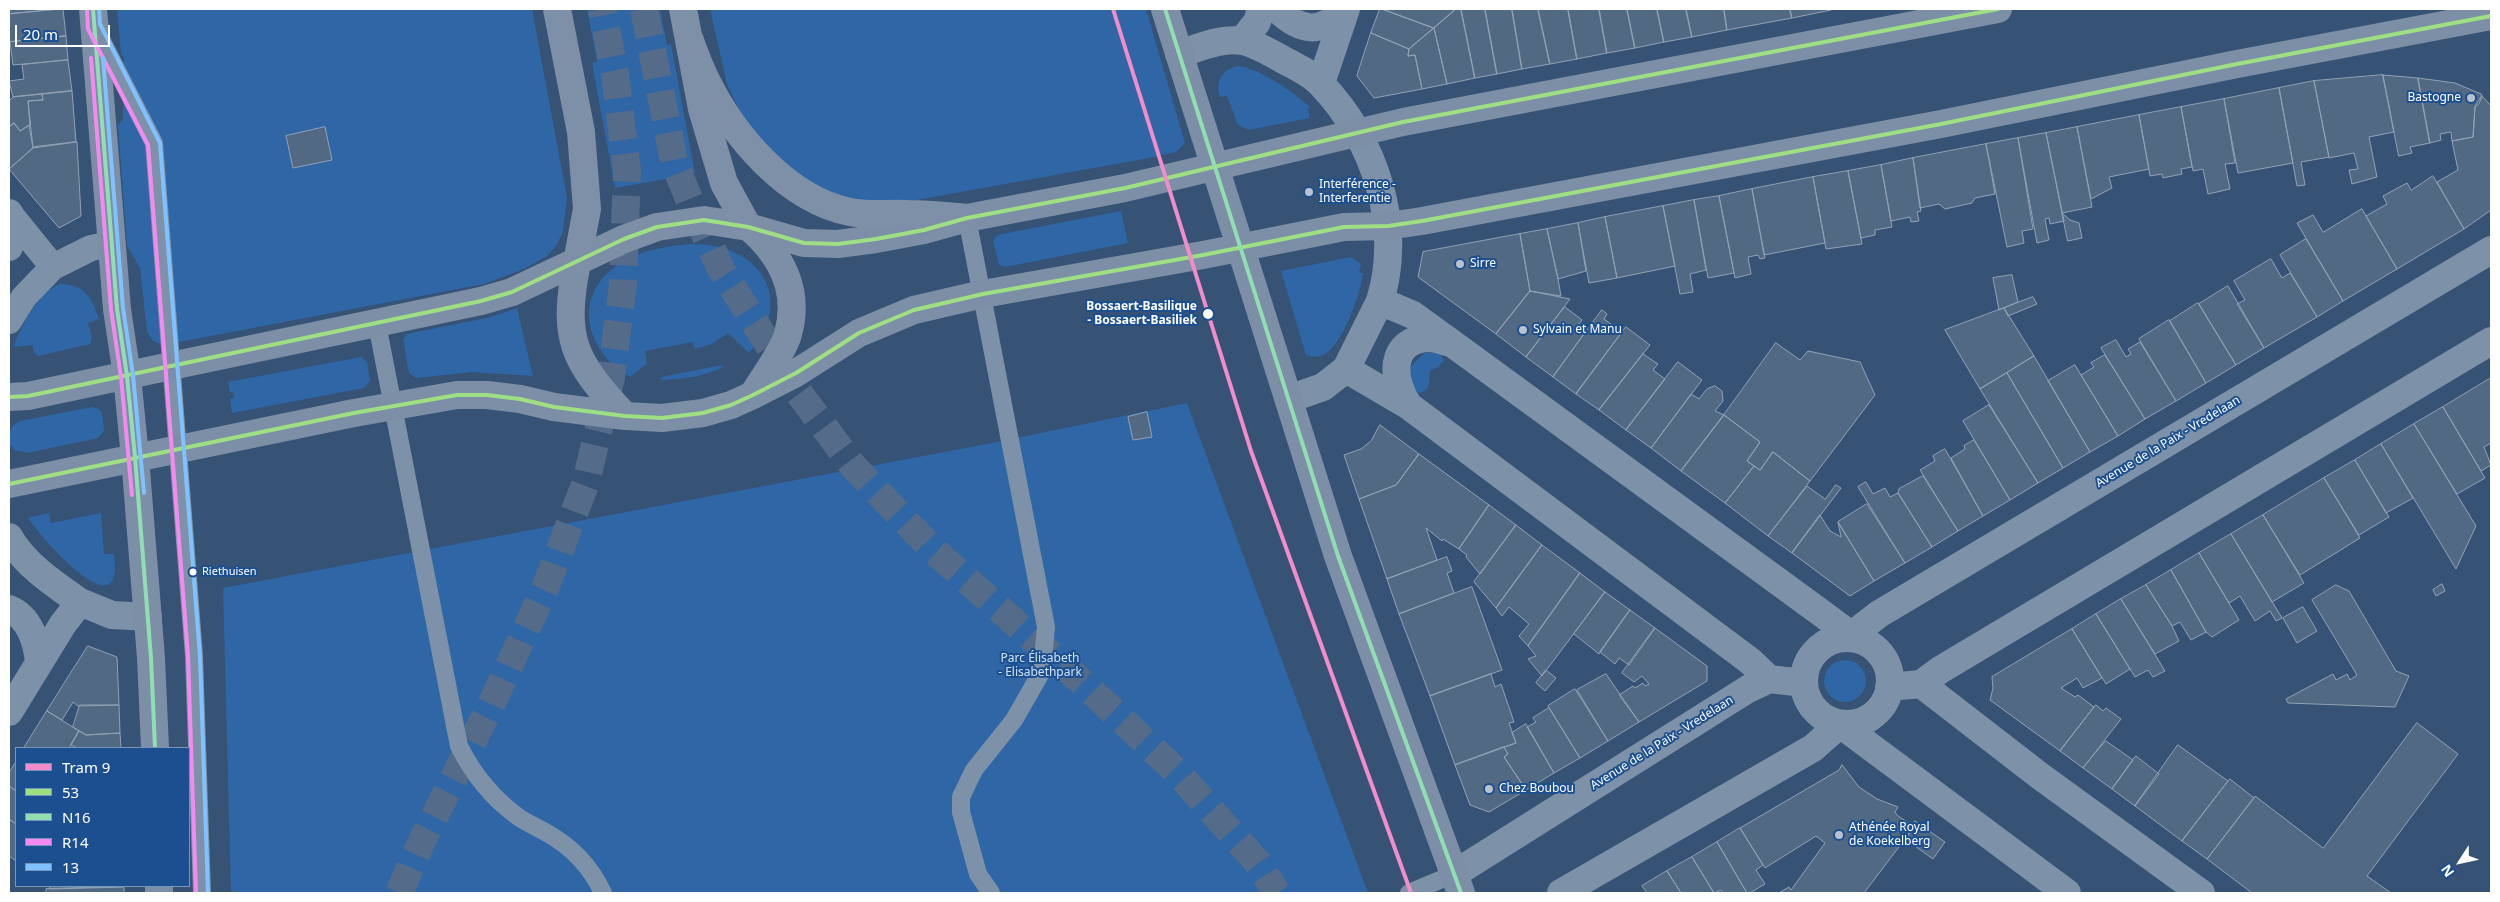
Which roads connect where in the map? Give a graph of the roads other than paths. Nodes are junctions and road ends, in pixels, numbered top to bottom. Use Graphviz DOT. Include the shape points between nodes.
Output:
graph roads {
  1 [pos="557,9"];
  2 [pos="683,9"];
  3 [pos="1165,9"];
  4 [pos="1261,9"];
  5 [pos="1277,9"];
  6 [pos="1998,9"];
  7 [pos="1346,10"];
  8 [pos="2491,16"];
  9 [pos="94,17"];
  10 [pos="688,38"];
  11 [pos="1242,41"];
  12 [pos="1179,54"];
  13 [pos="1321,83"];
  14 [pos="1360,134"];
  15 [pos="1215,167"];
  16 [pos="10,214"];
  17 [pos="967,218"];
  18 [pos="1388,226"];
  19 [pos="748,227"];
  20 [pos="112,244"];
  21 [pos="9,247"];
  22 [pos="1241,247"];
  23 [pos="2491,250"];
  24 [pos="577,262"];
  25 [pos="53,268"];
  26 [pos="983,294"];
  27 [pos="1380,301"];
  28 [pos="9,320"];
  29 [pos="377,324"];
  30 [pos="2491,341"];
  31 [pos="1453,344"];
  32 [pos="172,366"];
  33 [pos="1346,368"];
  34 [pos="127,376"];
  35 [pos="753,395"];
  36 [pos="9,398"];
  37 [pos="1289,400"];
  38 [pos="393,406"];
  39 [pos="1409,406"];
  40 [pos="625,416"];
  41 [pos="179,448"];
  42 [pos="135,457"];
  43 [pos="9,484"];
  44 [pos="11,550"];
  45 [pos="80,602"];
  46 [pos="9,609"];
  47 [pos="148,617"];
  48 [pos="1848,638"];
  49 [pos="39,662"];
  50 [pos="1769,679"];
  51 [pos="1804,683"];
  52 [pos="1920,684"];
  53 [pos="1889,687"];
  54 [pos="9,712"];
  55 [pos="1840,724"];
  56 [pos="155,747"];
  57 [pos="1457,884"];
  58 [pos="202,893"];
  59 [pos="604,893"];
  60 [pos="991,893"];
  61 [pos="1409,893"];
  62 [pos="1561,893"];
  63 [pos="2067,893"];
  64 [pos="2202,893"];
  1 -- 24 [label="highway" via="580,132 587,203"];
  2 -- 10 [label="highway"];
  3 -- 12 [label="main road"];
  4 -- 11 [label="street" via="1257,22"];
  5 -- 7 [label="street" via="1291,22 1313,28 1329,25"];
  6 -- 14 [label="main road" via="1418,119"];
  7 -- 13 [label="street"];
  8 -- 18 [label="main road" via="1941,124"];
  9 -- 20 [label="main road"];
  9 -- 32 [label="lane" via="154,143"];
  10 -- 17 [label="highway" via="706,80 726,114 749,145 797,188 849,212"];
  10 -- 19 [label="highway" via="702,109 724,183"];
  11 -- 12 [label="street" via="1219,43"];
  11 -- 13 [label="street" via="1299,68"];
  12 -- 15 [label="main road"];
  13 -- 14 [label="street"];
  14 -- 15 [label="main road"];
  14 -- 18 [label="street" via="1378,179"];
  15 -- 17 [label="main road"];
  15 -- 22 [label="main road"];
  16 -- 21 [label="street" via="13,232"];
  16 -- 25 [label="street"];
  17 -- 19 [label="main road" via="924,230 838,244 804,243"];
  17 -- 26 [label="lane"];
  18 -- 22 [label="main road" via="1344,227"];
  18 -- 27 [label="street"];
  19 -- 24 [label="main road" via="704,220 657,227"];
  19 -- 35 [label="main road" via="774,251 784,268 792,301 788,335"];
  20 -- 25 [label="street" via="91,248"];
  20 -- 34 [label="main road"];
  22 -- 26 [label="main road"];
  22 -- 37 [label="main road"];
  23 -- 48 [label="street, Avenue de la Paix - Vredelaan" via="1878,614"];
  24 -- 29 [label="main road" via="496,297"];
  24 -- 40 [label="main road" via="569,307 570,330 585,369"];
  25 -- 28 [label="street" via="24,297"];
  26 -- 35 [label="main road" via="886,320"];
  26 -- 60 [label="lane" via="1046,627 1042,671 1014,720 974,770 961,798 961,812 978,874"];
  27 -- 31 [label="street" via="1413,315"];
  27 -- 33 [label="street"];
  29 -- 32 [label="main road"];
  29 -- 38 [label="lane"];
  30 -- 52 [label="street"];
  31 -- 39 [label="street" via="1431,338 1418,340 1406,346 1398,357 1397,383"];
  31 -- 48 [label="street" via="1824,615 1844,630"];
  32 -- 34 [label="main road"];
  32 -- 41 [label="lane"];
  33 -- 37 [label="street" via="1323,387"];
  33 -- 39 [label="street"];
  34 -- 36 [label="main road"];
  34 -- 42 [label="main road"];
  35 -- 40 [label="main road" via="703,413 662,418"];
  37 -- 57 [label="main road" via="1338,556"];
  38 -- 40 [label="main road" via="457,395 487,395"];
  38 -- 41 [label="main road"];
  38 -- 59 [label="lane" via="459,746 479,781 494,798 517,817 570,848 585,862"];
  39 -- 50 [label="street"];
  41 -- 42 [label="main road"];
  41 -- 58 [label="lane" via="194,656"];
  42 -- 43 [label="main road"];
  42 -- 47 [label="main road"];
  44 -- 45 [label="street"];
  45 -- 47 [label="street" via="112,615"];
  45 -- 49 [label="street"];
  46 -- 49 [label="street" via="26,622 37,643"];
  47 -- 56 [label="main road"];
  48 -- 51 [label="street" via="1825,644 1816,651 1809,660"];
  48 -- 53 [label="street" via="1857,638 1877,651 1888,671"];
  49 -- 54 [label="street"];
  50 -- 51 [label="street"];
  50 -- 57 [label="street, Avenue de la Paix - Vredelaan" via="1748,689"];
  51 -- 55 [label="street" via="1814,710 1827,720"];
  52 -- 53 [label="street"];
  52 -- 64 [label="street" via="2036,781"];
  53 -- 55 [label="street" via="1884,703 1873,716 1858,723"];
  55 -- 62 [label="street" via="1813,748"];
  55 -- 63 [label="street" via="1975,817"];
  57 -- 61 [label="lane"];
}
